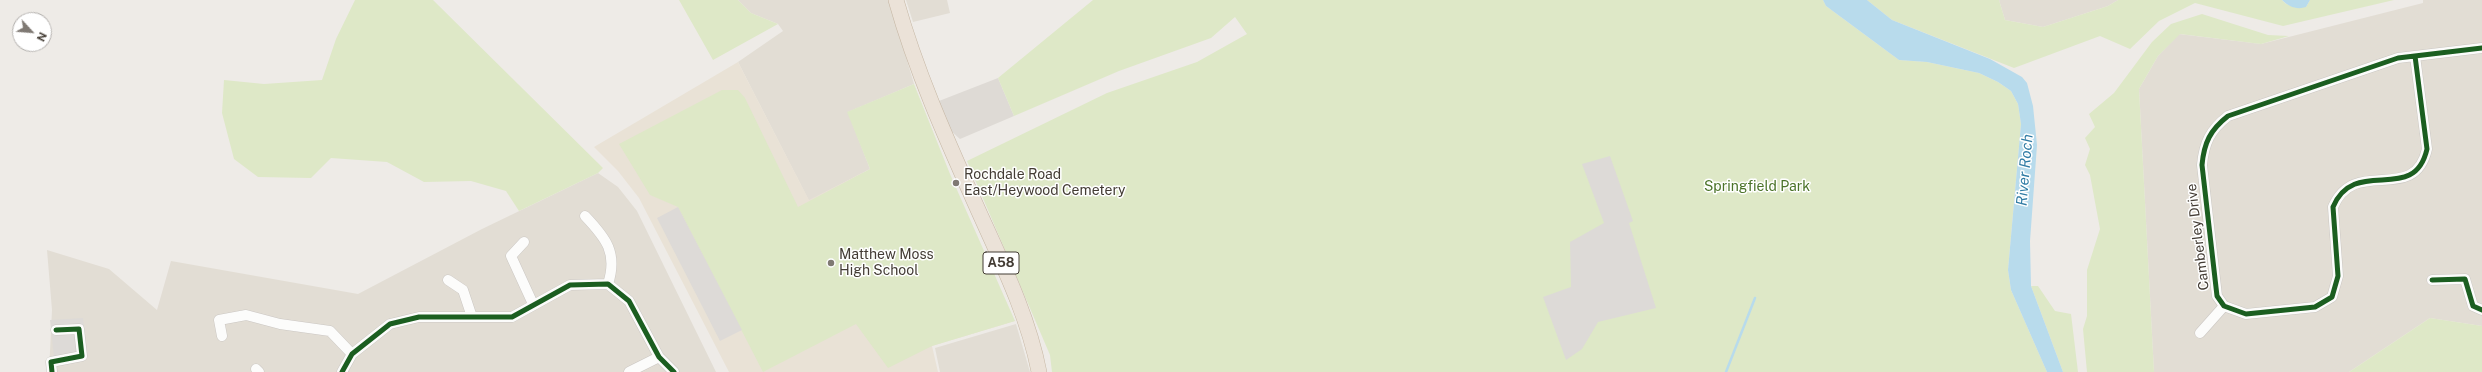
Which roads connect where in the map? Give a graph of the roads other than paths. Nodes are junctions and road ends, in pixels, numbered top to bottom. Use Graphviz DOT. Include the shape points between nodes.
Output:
graph roads {
  1 [pos="896,0"];
  2 [pos="2482,48"];
  3 [pos="2415,56"];
  4 [pos="585,216"];
  5 [pos="524,242"];
  6 [pos="448,280"];
  7 [pos="2432,280"];
  8 [pos="608,284"];
  9 [pos="533,304"];
  10 [pos="2224,306"];
  11 [pos="2482,310"];
  12 [pos="472,317"];
  13 [pos="56,330"];
  14 [pos="2199,333"];
  15 [pos="222,336"];
  16 [pos="352,354"];
  17 [pos="659,357"];
  18 [pos="52,372"];
  19 [pos="342,372"];
  20 [pos="629,372"];
  21 [pos="674,372"];
  22 [pos="1039,372"];
  1 -- 22 [label="highway, A58" via="924,86 1025,322"];
  2 -- 3 [label="street, Camberley Drive"];
  3 -- 10 [label="street, Camberley Drive" via="2398,58 2228,116 2208,135 2202,165 2218,296"];
  3 -- 10 [label="street, Camberley Drive" via="2427,149 2425,159 2413,174 2355,183 2337,198 2333,207 2338,276 2332,297 2315,307 2246,314"];
  4 -- 8 [label="street" via="598,230 613,255"];
  5 -- 9 [label="street" via="511,256"];
  6 -- 12 [label="street" via="463,290"];
  7 -- 11 [label="street" via="2465,279 2473,306"];
  8 -- 9 [label="street" via="570,285"];
  8 -- 17 [label="street" via="629,301"];
  9 -- 12 [label="street" via="512,317"];
  10 -- 14 [label="street"];
  12 -- 16 [label="street" via="419,317 390,324"];
  13 -- 18 [label="street" via="79,329 82,356 51,362"];
  15 -- 16 [label="street" via="219,320 246,315 280,324 330,331"];
  16 -- 19 [label="street"];
  17 -- 20 [label="street"];
  17 -- 21 [label="street"];
}
